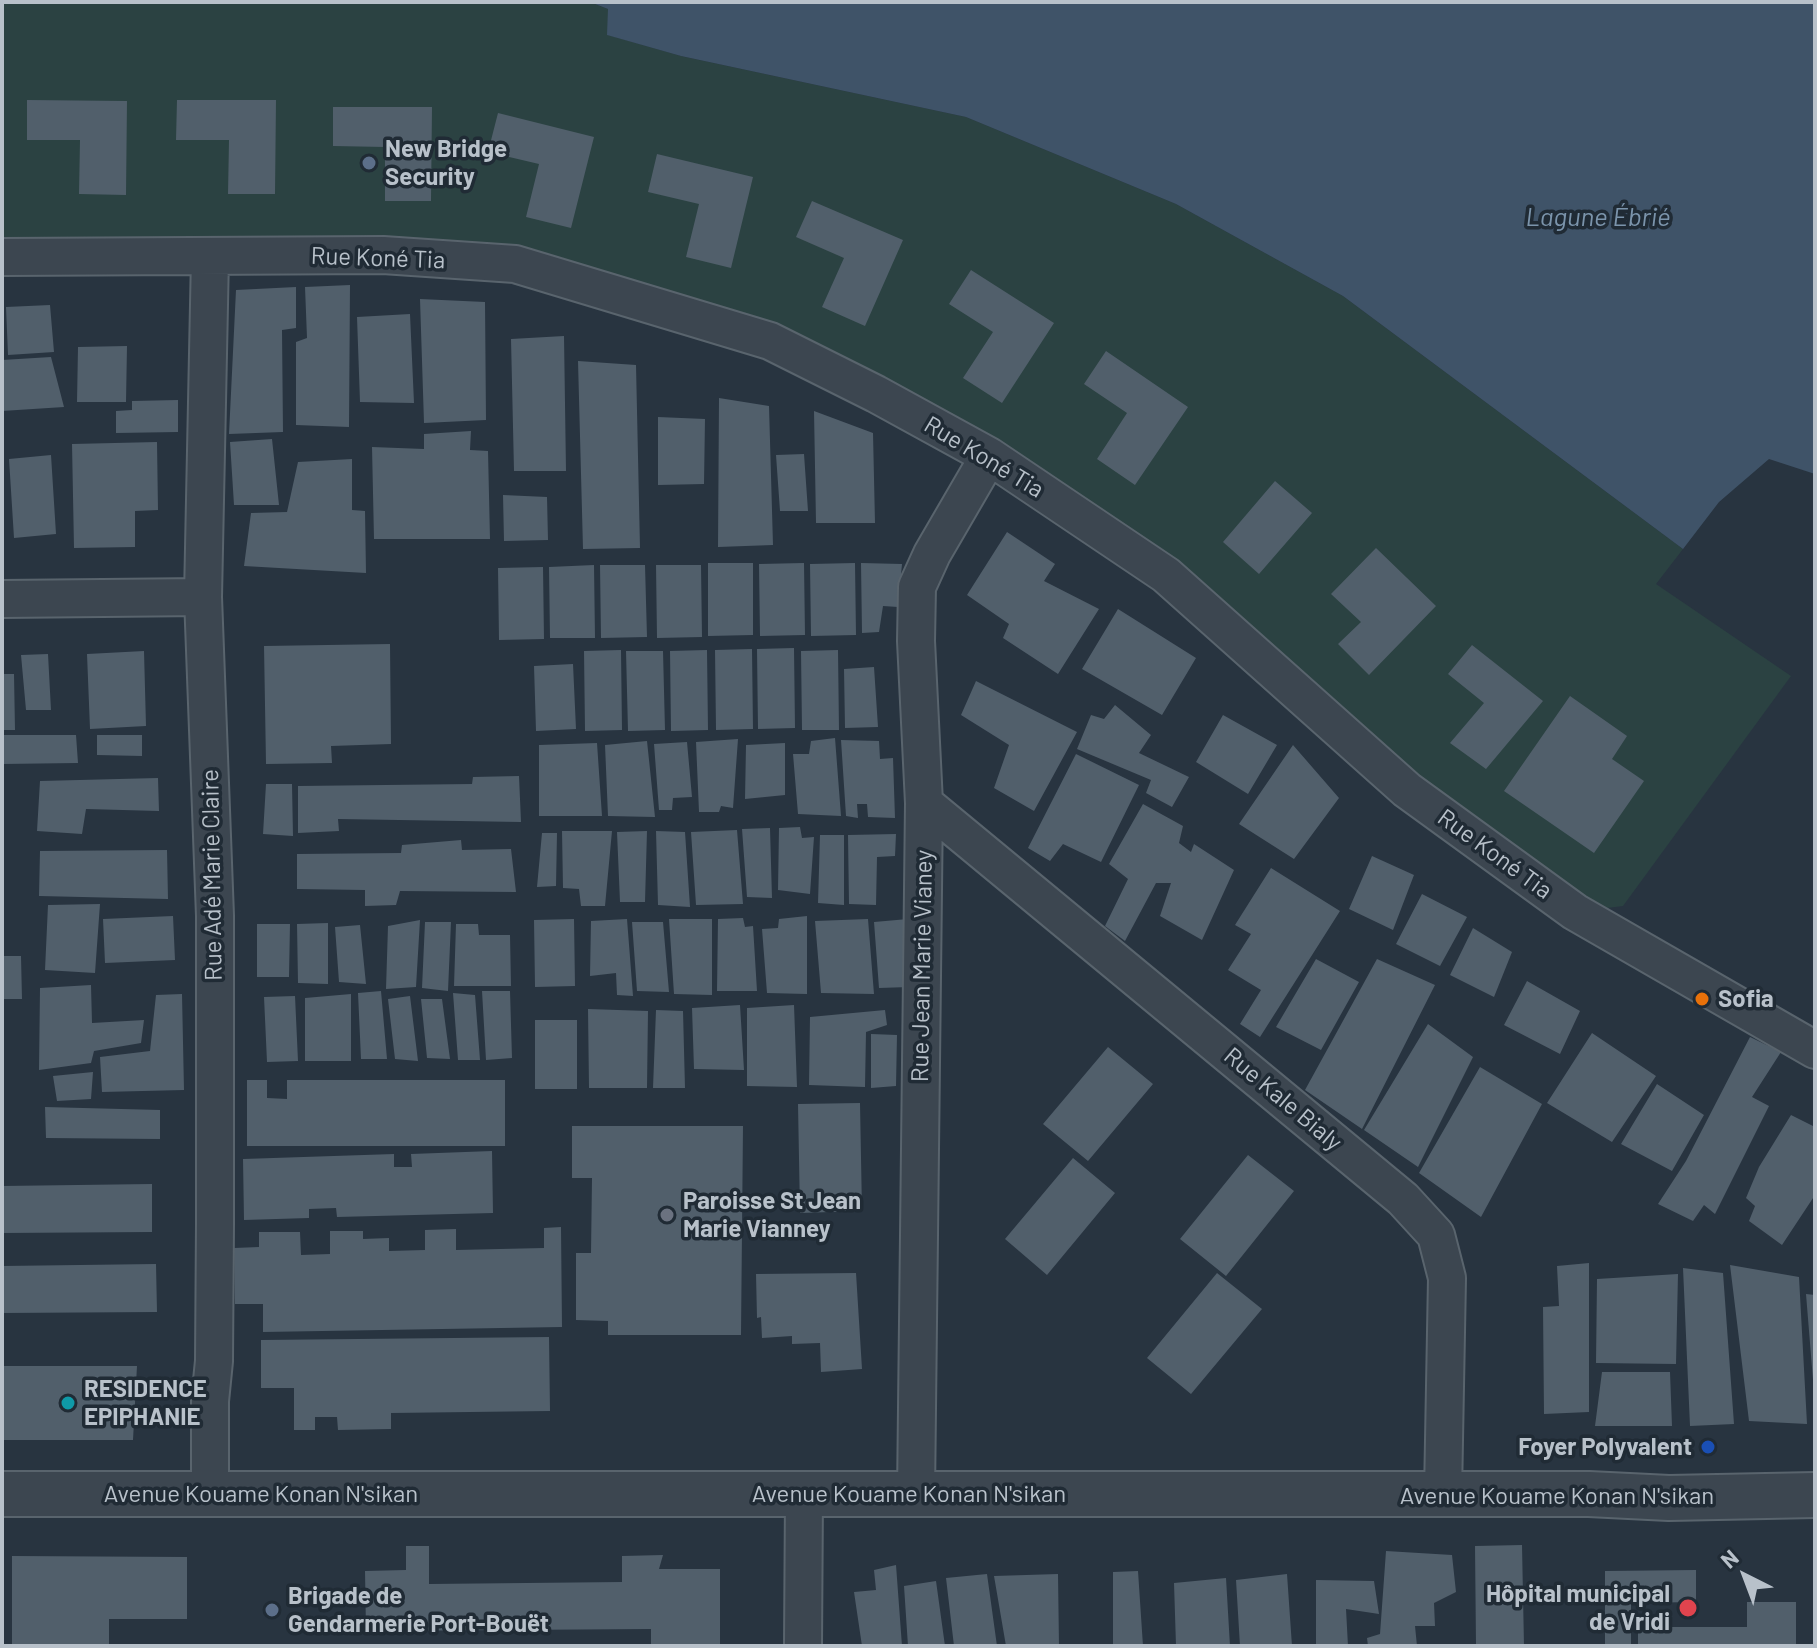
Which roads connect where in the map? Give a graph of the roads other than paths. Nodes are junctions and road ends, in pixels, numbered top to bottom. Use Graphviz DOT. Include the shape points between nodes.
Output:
graph roads {
  1 [pos="210,256"];
  2 [pos="2,257"];
  3 [pos="989,456"];
  4 [pos="203,597"];
  5 [pos="2,599"];
  6 [pos="924,803"];
  7 [pos="1815,1050"];
  8 [pos="2,1494"];
  9 [pos="804,1494"];
  10 [pos="916,1494"];
  11 [pos="1443,1494"];
  12 [pos="210,1495"];
  13 [pos="1815,1495"];
  14 [pos="803,1646"];
  1 -- 2 [label="street, Rue Koné Tia"];
  1 -- 3 [label="street, Rue Koné Tia" via="383,255 515,264 770,341"];
  1 -- 4 [label="street, Rue Adé Marie Claire"];
  3 -- 6 [label="street, Rue Jean Marie Vianey" via="917,587"];
  3 -- 7 [label="street, Rue Koné Tia" via="1166,575 1407,790 1575,912"];
  4 -- 5 [label="street"];
  4 -- 12 [label="street, Rue Adé Marie Claire" via="215,916"];
  6 -- 10 [label="street, Rue Jean Marie Vianey"];
  6 -- 11 [label="street, Rue Kale Bialy" via="1403,1199 1436,1235 1447,1278"];
  8 -- 12 [label="street, Avenue Kouame Konan N'sikan"];
  9 -- 10 [label="street, Avenue Kouame Konan N'sikan"];
  9 -- 12 [label="street, Avenue Kouame Konan N'sikan"];
  9 -- 14 [label="street"];
  10 -- 11 [label="street, Avenue Kouame Konan N'sikan"];
  11 -- 13 [label="street, Avenue Kouame Konan N'sikan"];
}
